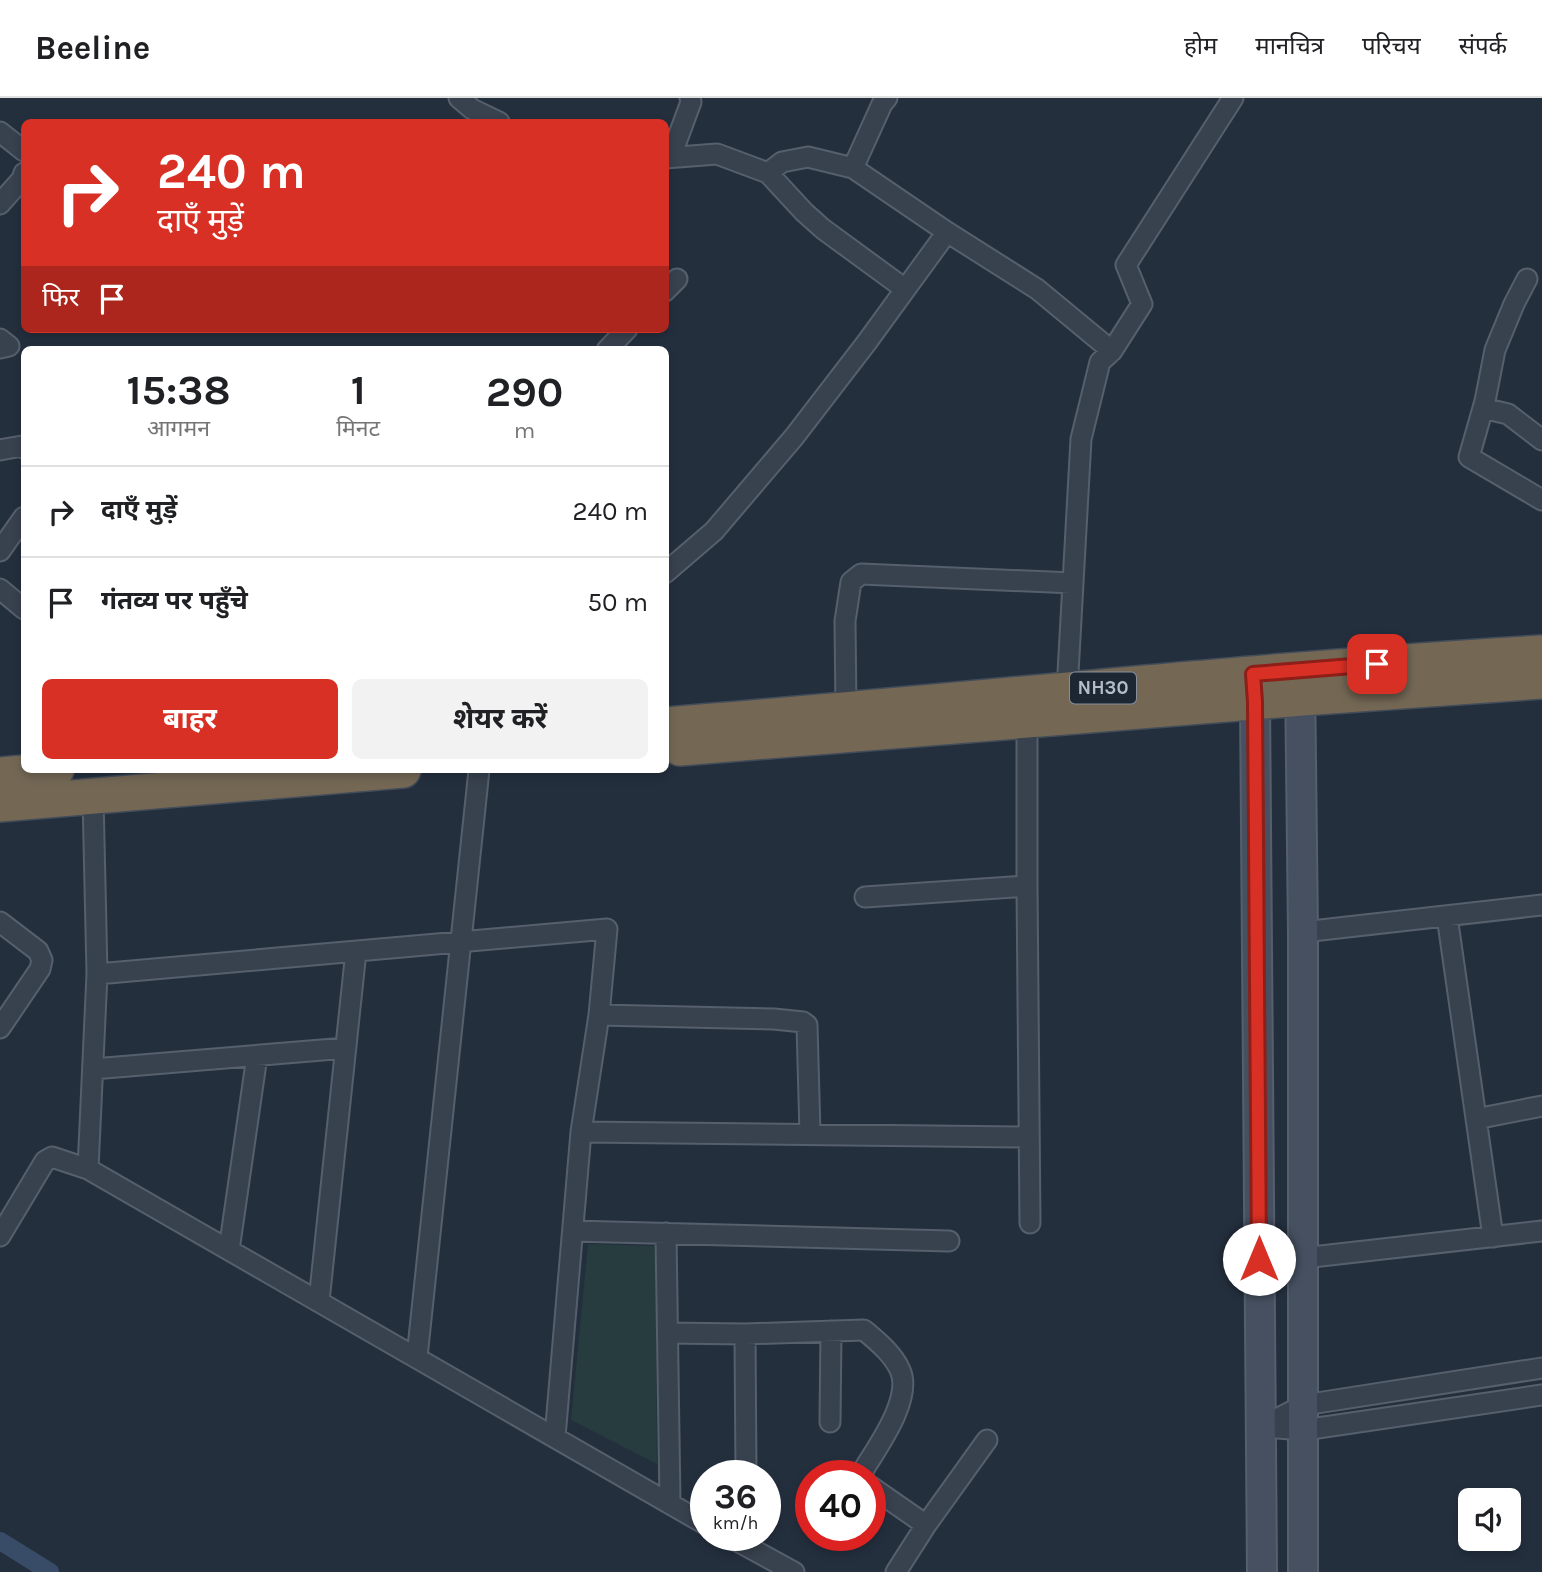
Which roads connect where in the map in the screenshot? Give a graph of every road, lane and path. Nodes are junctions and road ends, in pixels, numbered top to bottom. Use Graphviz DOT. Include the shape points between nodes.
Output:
graph roads {
  1 [pos="690,98"];
  2 [pos="1234,98"];
  3 [pos="881,100"];
  4 [pos="464,110"];
  5 [pos="490,119"];
  6 [pos="0,132"];
  7 [pos="21,150"];
  8 [pos="669,155"];
  9 [pos="669,157"];
  10 [pos="853,168"];
  11 [pos="768,173"];
  12 [pos="21,181"];
  13 [pos="0,204"];
  14 [pos="947,232"];
  15 [pos="1527,279"];
  16 [pos="905,289"];
  17 [pos="623,333"];
  18 [pos="611,346"];
  19 [pos="1112,351"];
  20 [pos="1483,408"];
  21 [pos="1542,440"];
  22 [pos="21,446"];
  23 [pos="0,450"];
  24 [pos="1542,500"];
  25 [pos="21,521"];
  26 [pos="0,551"];
  27 [pos="669,570"];
  28 [pos="1073,583"];
  29 [pos="0,589"];
  30 [pos="21,606"];
  31 [pos="1542,653"];
  32 [pos="1542,681"];
  33 [pos="1301,684"];
  34 [pos="1254,688"];
  35 [pos="1067,691"];
  36 [pos="846,710"];
  37 [pos="1027,720"];
  38 [pos="669,725"];
  39 [pos="669,749"];
  40 [pos="22,773"];
  41 [pos="369,773"];
  42 [pos="479,773"];
  43 [pos="0,775"];
  44 [pos="93,797"];
  45 [pos="0,804"];
  46 [pos="1027,886"];
  47 [pos="865,897"];
  48 [pos="1542,905"];
  49 [pos="1447,916"];
  50 [pos="0,922"];
  51 [pos="1303,932"];
  52 [pos="460,942"];
  53 [pos="356,951"];
  54 [pos="97,974"];
  55 [pos="599,1014"];
  56 [pos="0,1028"];
  57 [pos="346,1048"];
  58 [pos="257,1056"];
  59 [pos="93,1069"];
  60 [pos="1542,1106"];
  61 [pos="1476,1119"];
  62 [pos="581,1132"];
  63 [pos="810,1135"];
  64 [pos="1029,1137"];
  65 [pos="89,1168"];
  66 [pos="1030,1223"];
  67 [pos="573,1231"];
  68 [pos="1542,1231"];
  69 [pos="666,1233"];
  70 [pos="0,1236"];
  71 [pos="1493,1237"];
  72 [pos="949,1241"];
  73 [pos="229,1250"];
  74 [pos="1303,1258"];
  75 [pos="319,1301"];
  76 [pos="831,1331"];
  77 [pos="667,1332"];
  78 [pos="745,1334"];
  79 [pos="416,1357"];
  80 [pos="1542,1368"];
  81 [pos="1542,1395"];
  82 [pos="1304,1417"];
  83 [pos="830,1422"];
  84 [pos="1261,1427"];
  85 [pos="555,1437"];
  86 [pos="987,1440"];
  87 [pos="746,1460"];
  88 [pos="869,1460"];
  89 [pos="886,1497"];
  90 [pos="670,1503"];
  91 [pos="690,1515"];
  92 [pos="926,1525"];
  93 [pos="762,1551"];
  94 [pos="794,1572"];
  95 [pos="896,1572"];
  96 [pos="1262,1572"];
  97 [pos="1303,1572"];
  1 -- 8 [label="street"];
  2 -- 19 [label="street" via="1126,265 1142,304"];
  3 -- 10 [label="street"];
  4 -- 5 [label="street"];
  6 -- 7 [label="street"];
  9 -- 11 [label="street" via="717,154"];
  10 -- 11 [label="street" via="808,157 782,162"];
  10 -- 14 [label="street"];
  11 -- 16 [label="street" via="823,229"];
  12 -- 13 [label="street"];
  14 -- 16 [label="street"];
  14 -- 19 [label="street" via="1037,289"];
  15 -- 20 [label="street" via="1495,350"];
  16 -- 27 [label="street" via="794,437 714,531"];
  17 -- 18 [label="street"];
  19 -- 28 [label="street" via="1100,362 1082,439"];
  20 -- 21 [label="street" via="1508,414"];
  20 -- 24 [label="street" via="1469,457"];
  22 -- 23 [label="street"];
  25 -- 26 [label="street"];
  28 -- 35 [label="street"];
  28 -- 36 [label="street" via="861,574 851,582 845,621"];
  29 -- 30 [label="street"];
  31 -- 33 [label="highway, NH30" via="1455,658"];
  32 -- 33 [label="highway, NH30"];
  33 -- 34 [label="highway, NH30"];
  33 -- 51 [label="street"];
  34 -- 35 [label="highway, NH30"];
  34 -- 37 [label="highway, NH30"];
  34 -- 84 [label="street"];
  35 -- 36 [label="highway, NH30"];
  36 -- 38 [label="highway, NH30"];
  37 -- 39 [label="highway, NH30"];
  37 -- 46 [label="street"];
  40 -- 43 [label="highway"];
  41 -- 44 [label="highway"];
  42 -- 52 [label="street"];
  44 -- 45 [label="highway"];
  44 -- 54 [label="street"];
  46 -- 47 [label="street"];
  46 -- 64 [label="street"];
  48 -- 49 [label="street"];
  49 -- 51 [label="street"];
  49 -- 61 [label="street"];
  50 -- 56 [label="street" via="38,951 42,960"];
  51 -- 74 [label="street"];
  52 -- 53 [label="street"];
  52 -- 55 [label="street" via="607,929"];
  52 -- 79 [label="street"];
  53 -- 54 [label="street"];
  53 -- 57 [label="street"];
  54 -- 59 [label="street"];
  55 -- 62 [label="street"];
  55 -- 63 [label="street" via="803,1022 808,1041"];
  57 -- 58 [label="street"];
  57 -- 75 [label="street"];
  58 -- 59 [label="street"];
  58 -- 73 [label="street"];
  59 -- 65 [label="street"];
  60 -- 61 [label="street"];
  61 -- 71 [label="street"];
  62 -- 63 [label="street"];
  62 -- 67 [label="street"];
  63 -- 64 [label="street"];
  64 -- 66 [label="street"];
  65 -- 70 [label="street" via="52,1157 45,1161"];
  65 -- 73 [label="street"];
  67 -- 69 [label="street"];
  67 -- 85 [label="street"];
  68 -- 71 [label="street"];
  69 -- 72 [label="street"];
  69 -- 77 [label="street"];
  71 -- 74 [label="street"];
  73 -- 75 [label="street"];
  74 -- 82 [label="street"];
  75 -- 79 [label="street"];
  76 -- 78 [label="street"];
  76 -- 83 [label="street"];
  76 -- 88 [label="street" via="864,1330 901,1371 900,1401"];
  77 -- 78 [label="street"];
  77 -- 90 [label="street"];
  78 -- 87 [label="street"];
  79 -- 85 [label="street"];
  80 -- 82 [label="street"];
  81 -- 82 [label="street"];
  82 -- 84 [label="street"];
  82 -- 97 [label="street"];
  84 -- 96 [label="street"];
  85 -- 90 [label="street"];
  86 -- 92 [label="street"];
  89 -- 92 [label="street"];
  90 -- 91 [label="street"];
  92 -- 95 [label="street"];
  93 -- 94 [label="street"];
}
